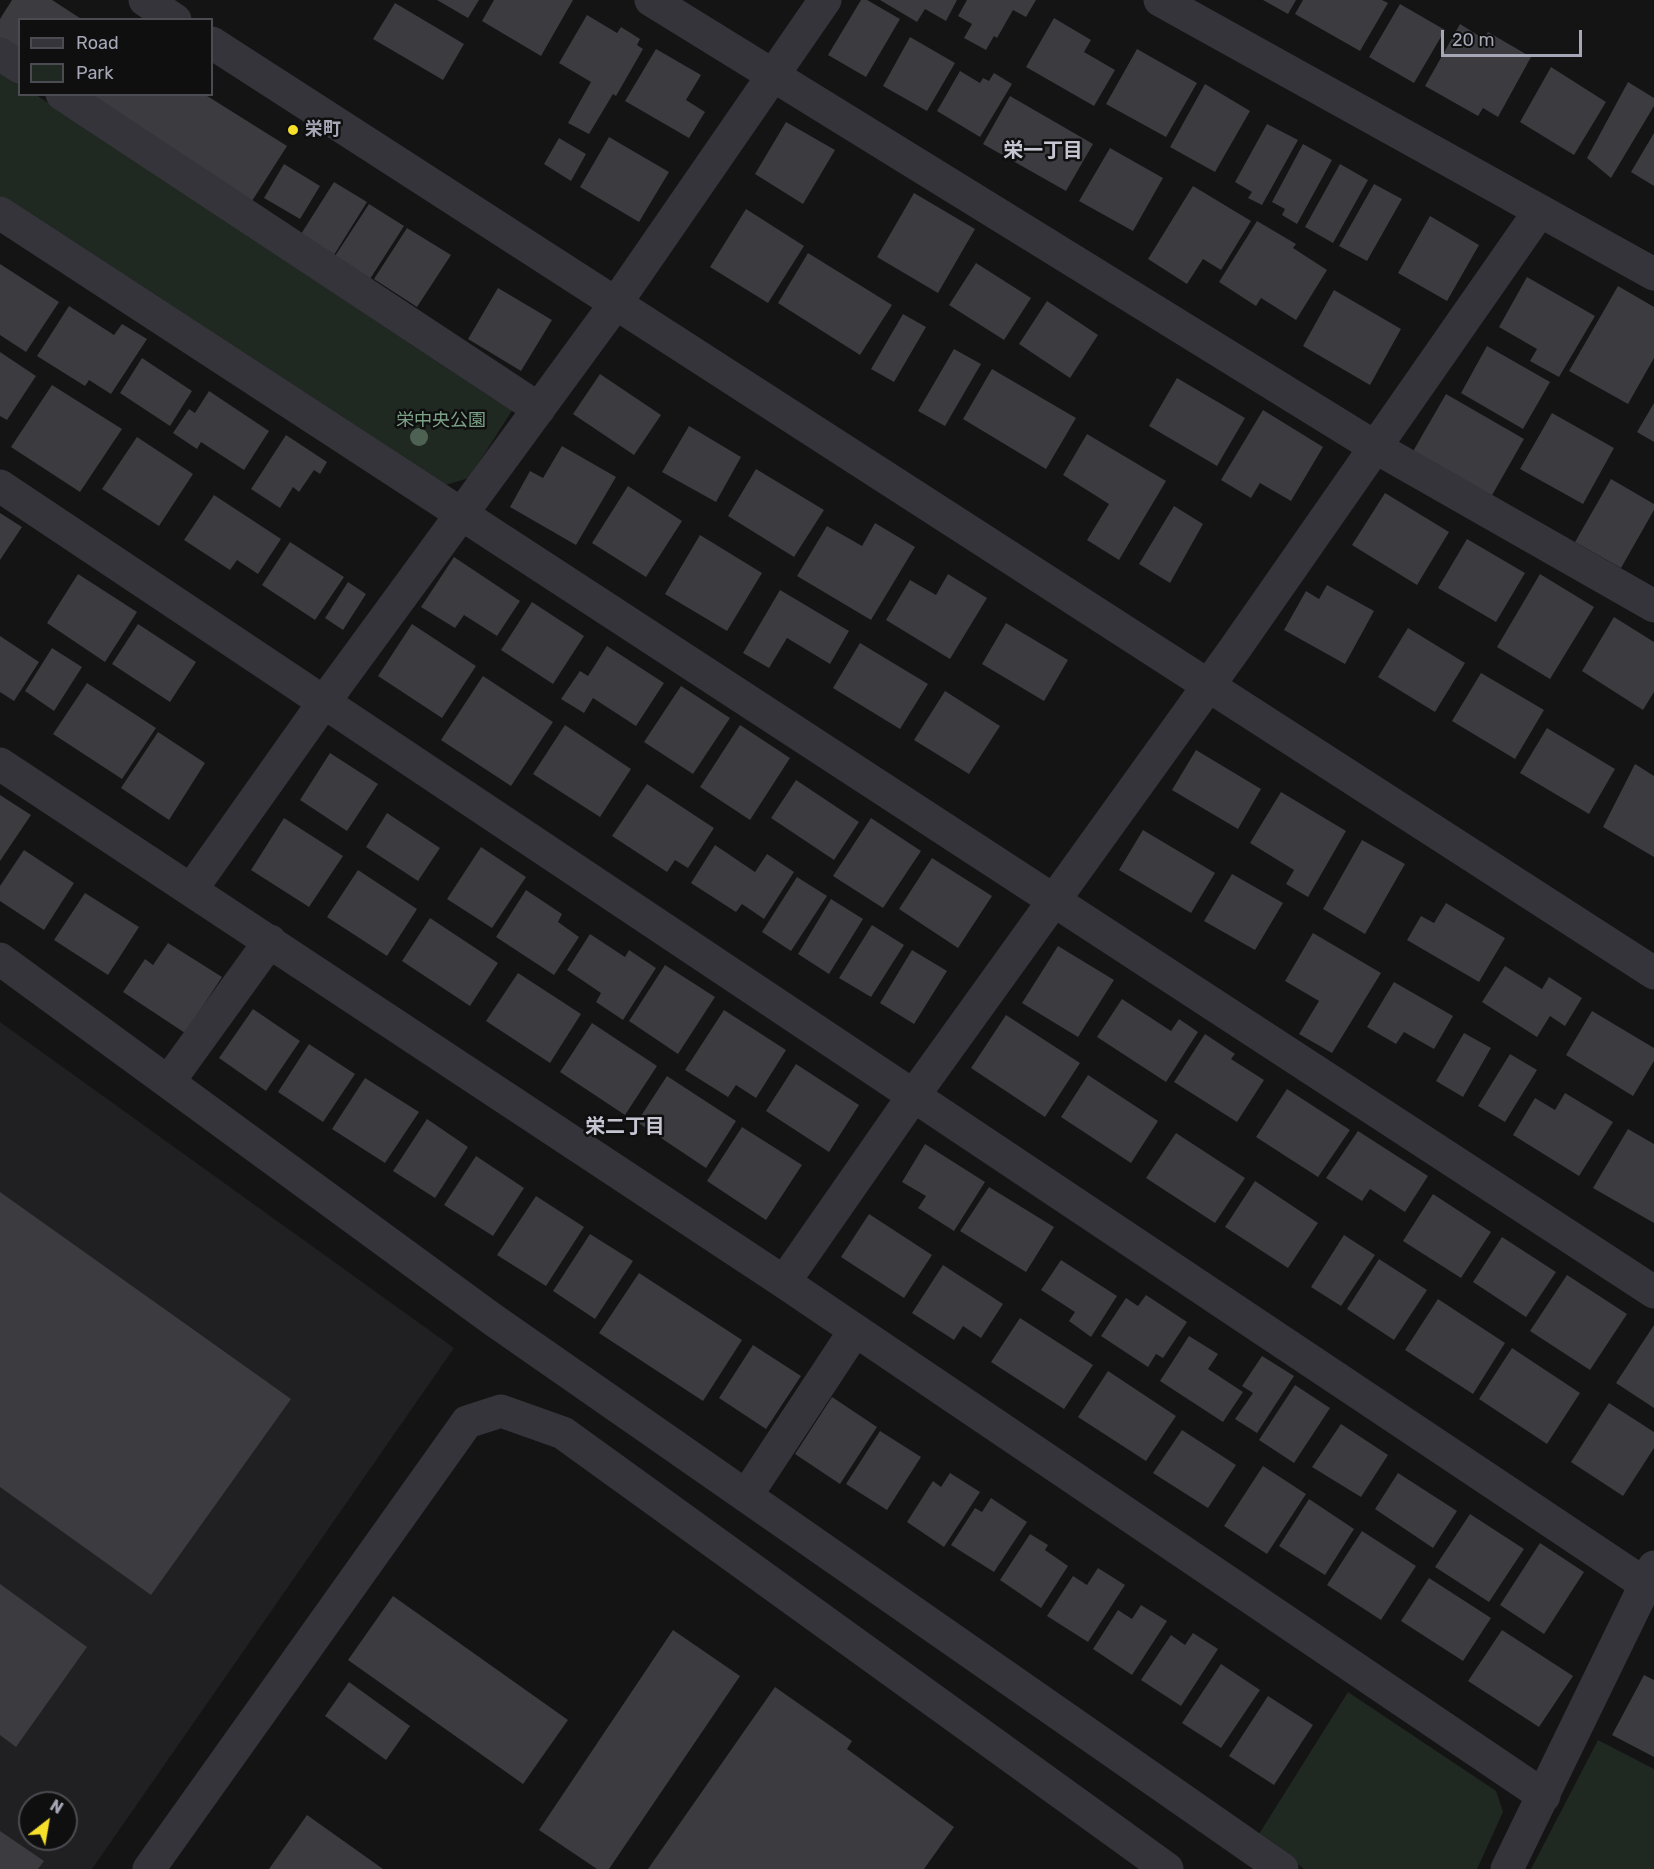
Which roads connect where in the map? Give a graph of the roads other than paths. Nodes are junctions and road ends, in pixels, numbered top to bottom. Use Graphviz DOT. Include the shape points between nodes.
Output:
graph roads {
  1 [pos="145,0"];
  2 [pos="651,0"];
  3 [pos="825,0"];
  4 [pos="1160,0"];
  5 [pos="172,18"];
  6 [pos="213,44"];
  7 [pos="0,54"];
  8 [pos="18,66"];
  9 [pos="772,75"];
  10 [pos="65,96"];
  11 [pos="1539,212"];
  12 [pos="0,213"];
  13 [pos="1654,274"];
  14 [pos="616,303"];
  15 [pos="539,409"];
  16 [pos="1375,447"];
  17 [pos="0,486"];
  18 [pos="460,516"];
  19 [pos="1654,606"];
  20 [pos="1206,687"];
  21 [pos="324,702"];
  22 [pos="0,764"];
  23 [pos="191,890"];
  24 [pos="1055,900"];
  25 [pos="270,941"];
  26 [pos="0,959"];
  27 [pos="1654,973"];
  28 [pos="169,1082"];
  29 [pos="914,1095"];
  30 [pos="784,1282"];
  31 [pos="1654,1292"];
  32 [pos="855,1332"];
  33 [pos="746,1496"];
  34 [pos="1649,1575"];
  35 [pos="1544,1796"];
  36 [pos="149,1869"];
  37 [pos="1167,1869"];
  38 [pos="1282,1869"];
  39 [pos="1507,1869"];
  1 -- 5 [label="street"];
  2 -- 9 [label="street"];
  3 -- 9 [label="street"];
  4 -- 11 [label="street"];
  6 -- 14 [label="street"];
  7 -- 8 [label="street"];
  9 -- 14 [label="street"];
  9 -- 16 [label="street"];
  10 -- 15 [label="street"];
  11 -- 13 [label="street"];
  11 -- 16 [label="street"];
  12 -- 18 [label="street"];
  14 -- 15 [label="street"];
  14 -- 20 [label="street"];
  15 -- 18 [label="street"];
  16 -- 19 [label="street"];
  16 -- 20 [label="street"];
  17 -- 21 [label="street"];
  18 -- 21 [label="street"];
  18 -- 24 [label="street"];
  20 -- 24 [label="street"];
  20 -- 27 [label="street"];
  21 -- 23 [label="street"];
  21 -- 29 [label="street"];
  22 -- 23 [label="street"];
  23 -- 25 [label="street"];
  24 -- 29 [label="street"];
  24 -- 31 [label="street"];
  25 -- 28 [label="street"];
  25 -- 30 [label="street"];
  26 -- 28 [label="street"];
  28 -- 33 [label="street" via="492,1320"];
  29 -- 30 [label="street"];
  29 -- 34 [label="street"];
  30 -- 32 [label="street"];
  32 -- 33 [label="street"];
  32 -- 35 [label="street"];
  33 -- 38 [label="street"];
  34 -- 35 [label="street"];
  35 -- 39 [label="street"];
  36 -- 37 [label="street" via="467,1422 501,1411 563,1433"];
}
